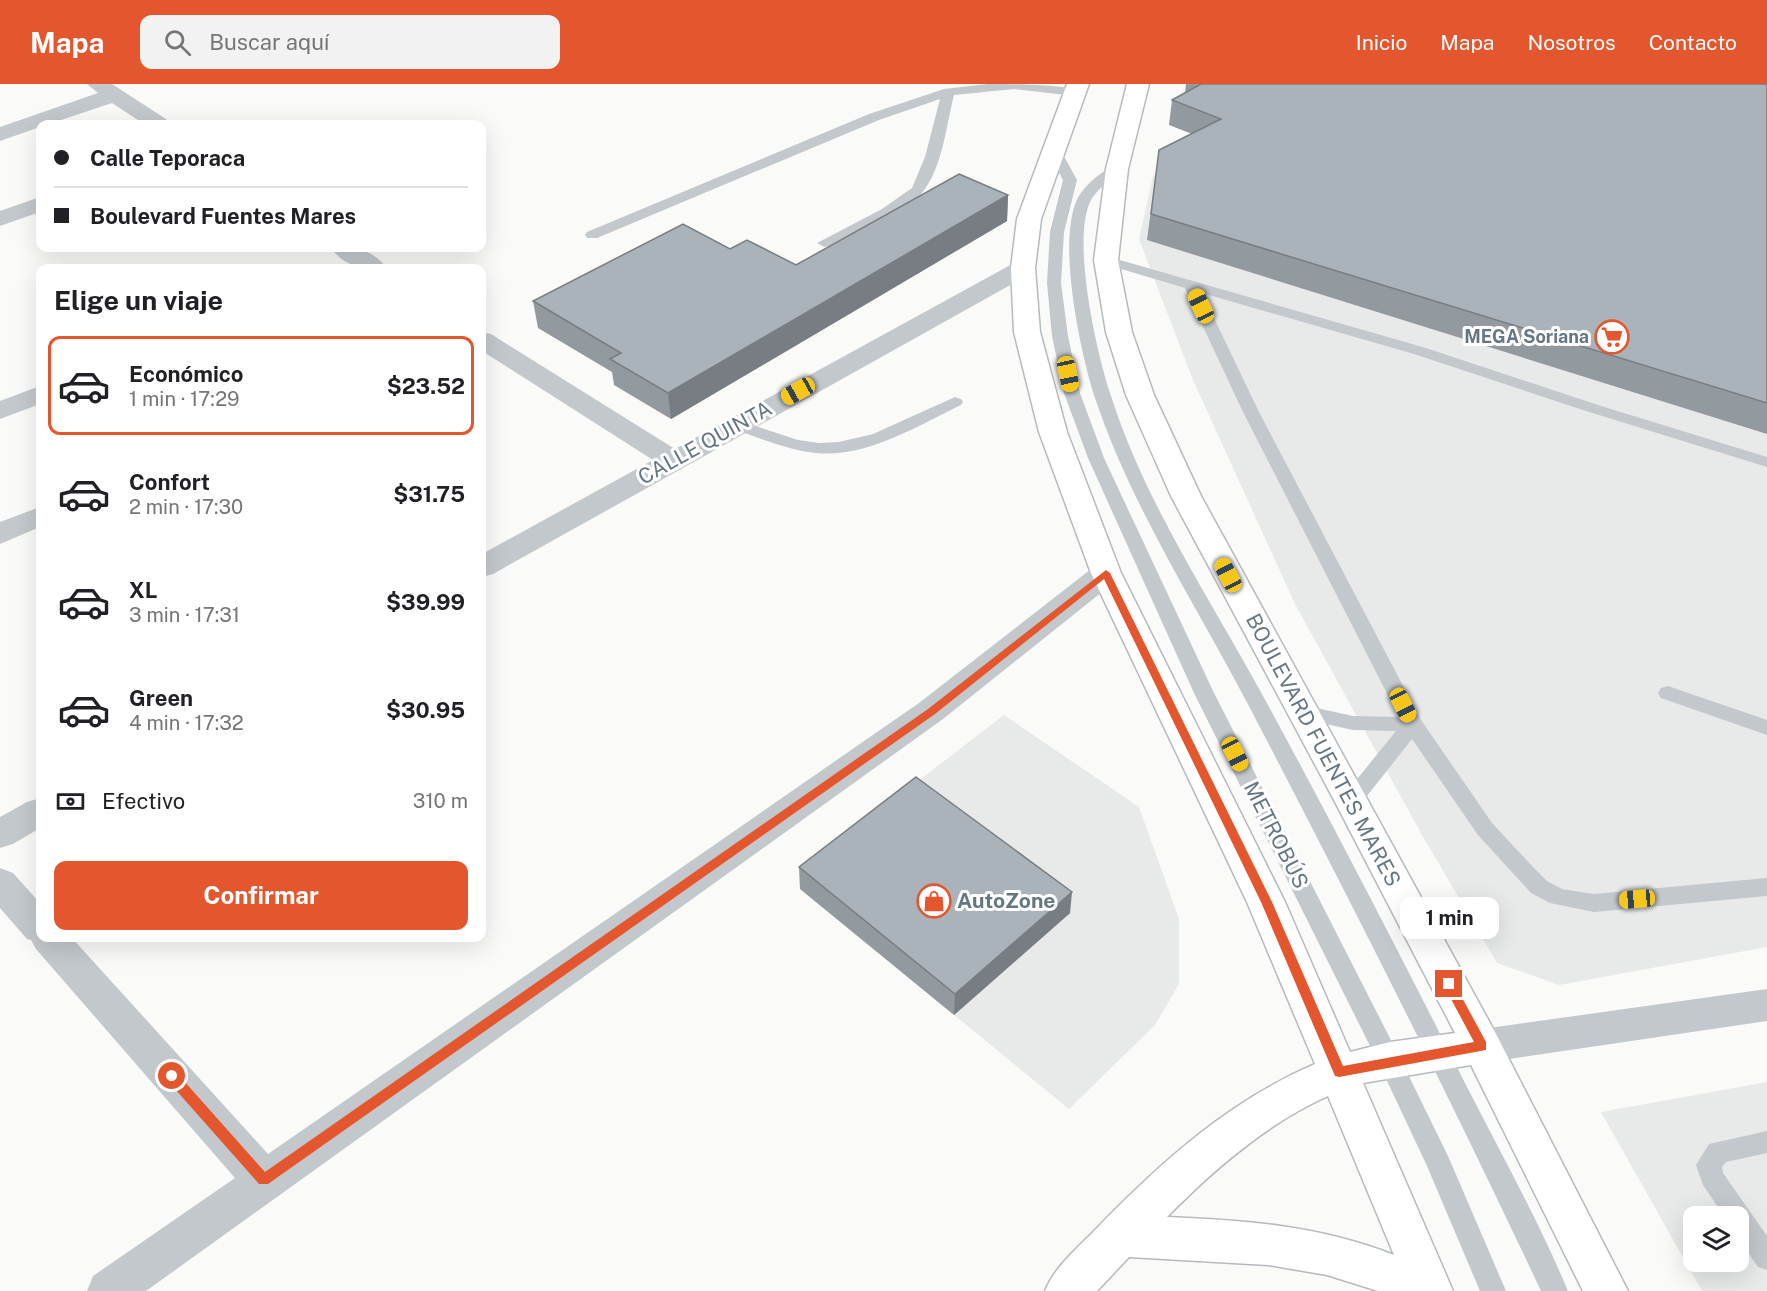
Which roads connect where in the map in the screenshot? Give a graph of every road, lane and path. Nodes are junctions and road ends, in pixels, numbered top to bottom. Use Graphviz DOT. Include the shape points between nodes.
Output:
graph roads {
  1 [pos="1138,84"];
  2 [pos="1077,88"];
  3 [pos="106,89"];
  4 [pos="948,92"];
  5 [pos="152,120"];
  6 [pos="0,134"];
  7 [pos="1053,149"];
  8 [pos="1116,169"];
  9 [pos="36,206"];
  10 [pos="0,219"];
  11 [pos="592,235"];
  12 [pos="824,243"];
  13 [pos="359,258"];
  14 [pos="1106,260"];
  15 [pos="345,264"];
  16 [pos="1023,268"];
  17 [pos="1191,285"];
  18 [pos="486,343"];
  19 [pos="36,396"];
  20 [pos="955,402"];
  21 [pos="0,411"];
  22 [pos="737,425"];
  23 [pos="673,460"];
  24 [pos="1767,462"];
  25 [pos="36,518"];
  26 [pos="0,534"];
  27 [pos="486,565"];
  28 [pos="1106,573"];
  29 [pos="1668,693"];
  30 [pos="1303,712"];
  31 [pos="1413,724"];
  32 [pos="1767,728"];
  33 [pos="1352,800"];
  34 [pos="36,813"];
  35 [pos="0,834"];
  36 [pos="0,883"];
  37 [pos="1767,887"];
  38 [pos="36,924"];
  39 [pos="53,942"];
  40 [pos="1767,1005"];
  41 [pos="1482,1046"];
  42 [pos="1438,1053"];
  43 [pos="1390,1061"];
  44 [pos="1339,1072"];
  45 [pos="1767,1142"];
  46 [pos="264,1180"];
  47 [pos="1119,1236"];
  48 [pos="1767,1258"];
  49 [pos="109,1291"];
  50 [pos="1067,1291"];
  51 [pos="1430,1291"];
  52 [pos="1493,1291"];
  53 [pos="1555,1291"];
  54 [pos="1606,1291"];
  1 -- 8 [label="main road, BOULEVARD FUENTES MARES"];
  2 -- 4 [label="lane" via="1014,85"];
  2 -- 7 [label="main road"];
  3 -- 5 [label="street"];
  3 -- 6 [label="street"];
  4 -- 11 [label="lane" via="874,117"];
  4 -- 12 [label="lane" via="917,190 902,203"];
  7 -- 16 [label="main road" via="1029,219"];
  7 -- 43 [label="lane, METROBÚS" via="1070,180 1057,232 1054,282 1060,336 1072,393 1096,458 1204,693"];
  8 -- 14 [label="main road, BOULEVARD FUENTES MARES"];
  8 -- 42 [label="lane" via="1084,198 1079,223 1078,283 1089,347 1109,414 1156,518 1257,703"];
  9 -- 10 [label="street"];
  13 -- 15 [label="street"];
  14 -- 17 [label="lane"];
  14 -- 30 [label="main road, BOULEVARD FUENTES MARES" via="1119,332 1140,395 1185,496"];
  16 -- 22 [label="street, CALLE QUINTA"];
  16 -- 28 [label="main road" via="1027,332 1037,379"];
  17 -- 24 [label="lane" via="1420,351"];
  17 -- 31 [label="lane" via="1251,412"];
  18 -- 23 [label="street"];
  19 -- 21 [label="street"];
  20 -- 22 [label="lane" via="861,445 842,449 799,446"];
  22 -- 23 [label="street, CALLE QUINTA"];
  23 -- 27 [label="street, CALLE QUINTA"];
  25 -- 26 [label="street"];
  28 -- 44 [label="main road" via="1266,902"];
  28 -- 46 [label="street" via="931,711"];
  29 -- 32 [label="lane"];
  30 -- 31 [label="lane" via="1353,723"];
  30 -- 33 [label="main road, BOULEVARD FUENTES MARES"];
  31 -- 33 [label="lane"];
  31 -- 37 [label="lane" via="1485,829 1539,887 1558,897 1594,903"];
  33 -- 41 [label="main road, BOULEVARD FUENTES MARES"];
  34 -- 35 [label="street"];
  36 -- 38 [label="street"];
  39 -- 46 [label="street"];
  40 -- 41 [label="street"];
  41 -- 42 [label="main road"];
  41 -- 54 [label="main road, BOULEVARD FUENTES MARES"];
  42 -- 43 [label="main road"];
  42 -- 53 [label="lane"];
  43 -- 44 [label="main road"];
  43 -- 52 [label="lane, METROBÚS"];
  44 -- 47 [label="main road" via="1282,1097 1213,1146"];
  44 -- 51 [label="main road"];
  45 -- 48 [label="lane" via="1718,1152 1709,1165 1712,1177"];
  46 -- 49 [label="street"];
  47 -- 50 [label="main road"];
  47 -- 51 [label="main road" via="1234,1241 1302,1249 1356,1262"];
}
